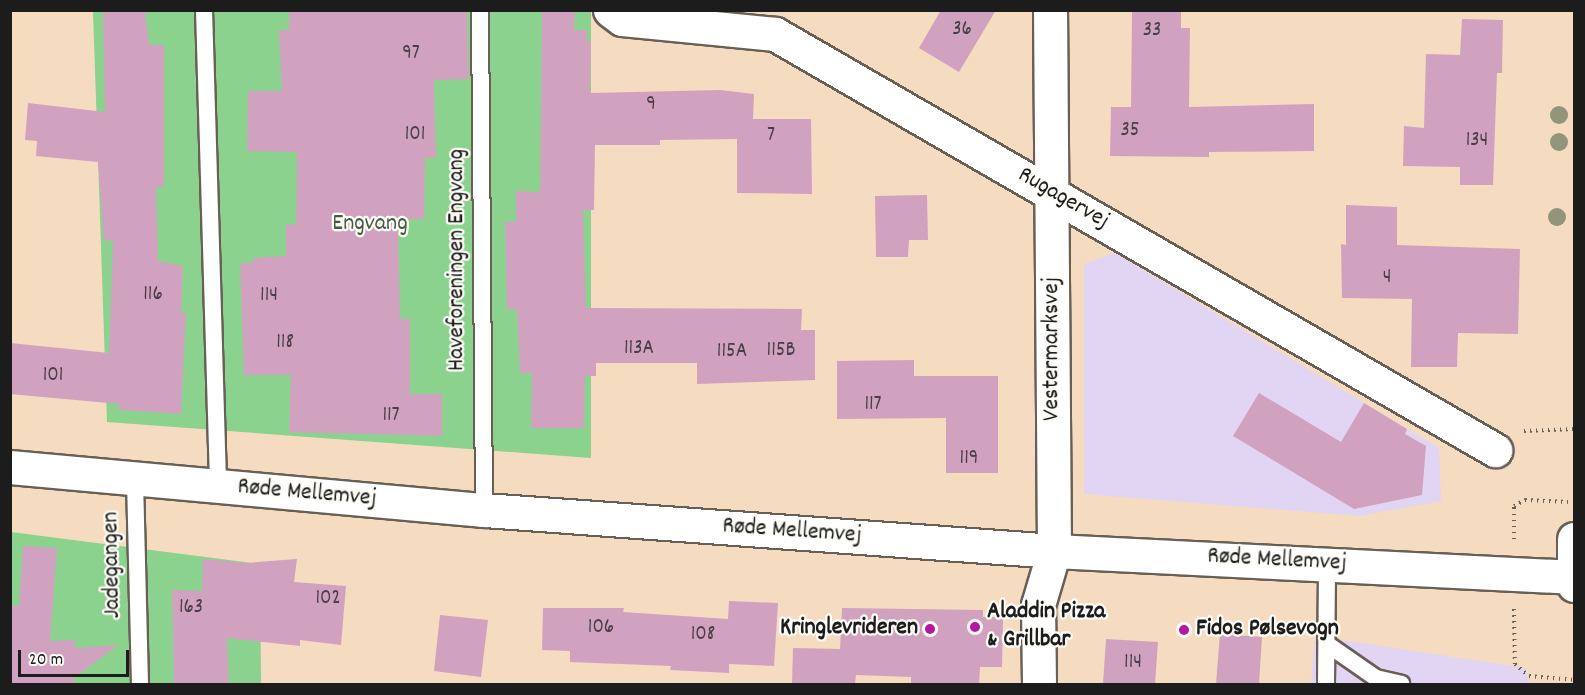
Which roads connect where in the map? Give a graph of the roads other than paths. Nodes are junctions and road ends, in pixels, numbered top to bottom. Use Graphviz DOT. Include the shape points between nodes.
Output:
graph roads {
  1 [pos="204,10"];
  2 [pos="480,10"];
  3 [pos="610,10"];
  4 [pos="1050,10"];
  5 [pos="1050,192"];
  6 [pos="1495,450"];
  7 [pos="10,467"];
  8 [pos="135,480"];
  9 [pos="218,486"];
  10 [pos="484,510"];
  11 [pos="1575,539"];
  12 [pos="1054,551"];
  13 [pos="1327,563"];
  14 [pos="1574,577"];
  15 [pos="1575,585"];
  16 [pos="1327,644"];
  17 [pos="140,684"];
  18 [pos="1039,684"];
  19 [pos="1326,684"];
  20 [pos="1401,684"];
  1 -- 9 [label="lane"];
  2 -- 10 [label="lane, Haveforeningen Engvang"];
  3 -- 5 [label="street, Rugagervej" via="622,19 775,34"];
  4 -- 5 [label="street, Vestermarksvej"];
  5 -- 6 [label="street, Rugagervej"];
  5 -- 12 [label="street, Vestermarksvej"];
  7 -- 8 [label="street, Røde Mellemvej"];
  8 -- 9 [label="street, Røde Mellemvej"];
  8 -- 17 [label="lane, Jadegangen"];
  9 -- 10 [label="street, Røde Mellemvej"];
  10 -- 12 [label="street, Røde Mellemvej"];
  11 -- 14 [label="street"];
  12 -- 13 [label="street, Røde Mellemvej"];
  12 -- 18 [label="street, Vestermarksvej" via="1038,605"];
  13 -- 14 [label="street, Røde Mellemvej"];
  13 -- 16 [label="lane"];
  14 -- 15 [label="street"];
  16 -- 19 [label="lane"];
  16 -- 20 [label="lane" via="1376,678"];
}
